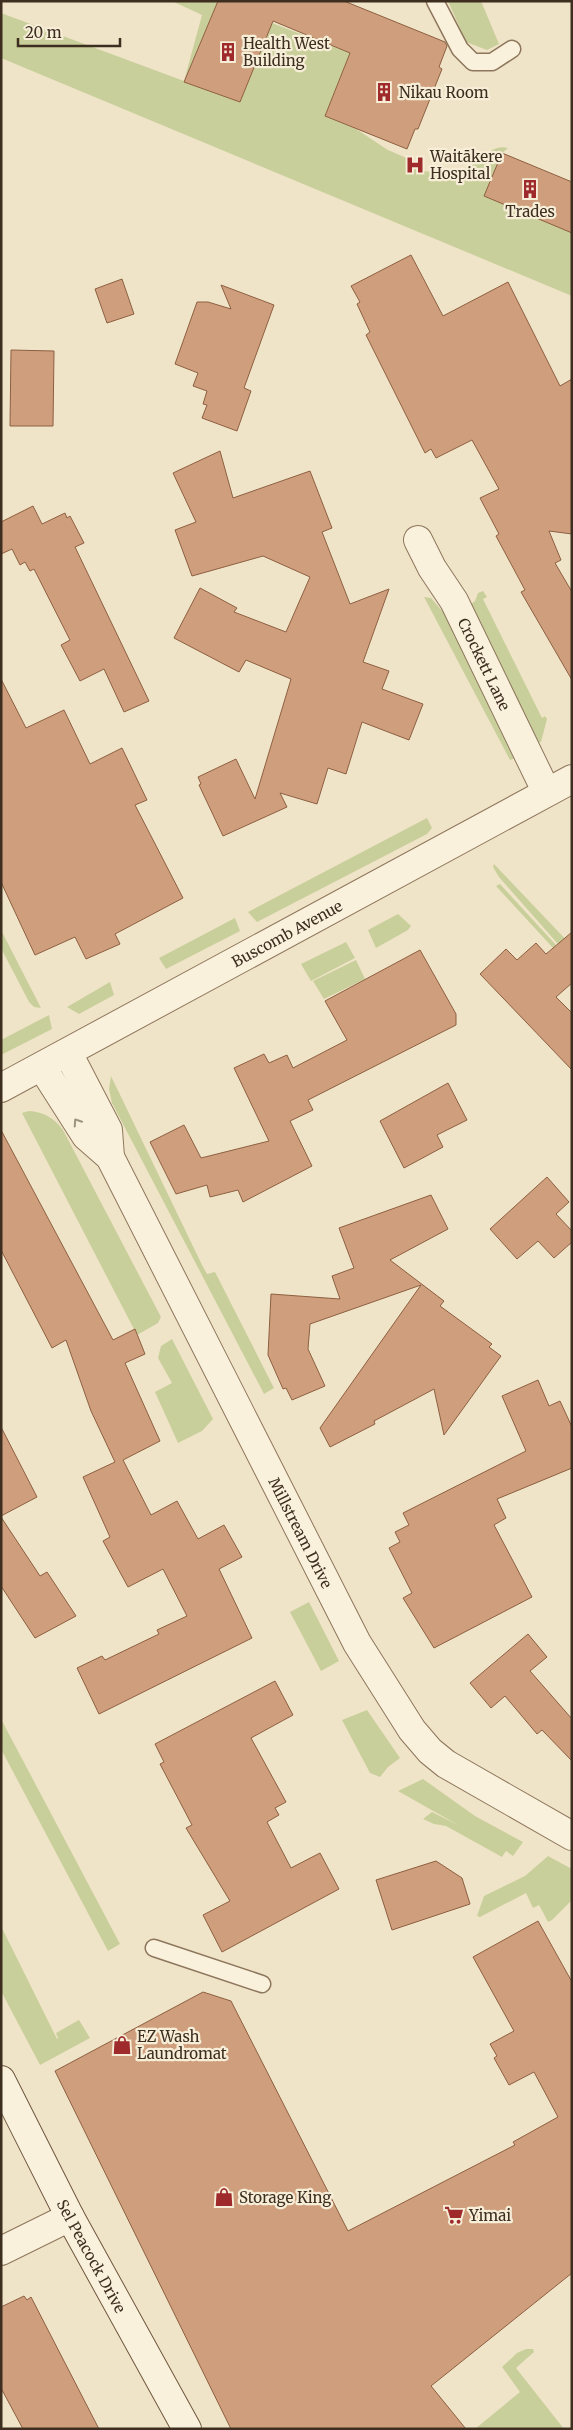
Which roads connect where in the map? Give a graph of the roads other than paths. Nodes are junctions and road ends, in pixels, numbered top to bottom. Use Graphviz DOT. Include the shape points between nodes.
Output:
graph roads {
  1 [pos="435,1"];
  2 [pos="512,49"];
  3 [pos="418,540"];
  4 [pos="572,779"];
  5 [pos="546,791"];
  6 [pos="68,1053"];
  7 [pos="42,1067"];
  8 [pos="1,1088"];
  9 [pos="110,1157"];
  10 [pos="572,1836"];
  11 [pos="154,1948"];
  12 [pos="262,1984"];
  13 [pos="1,2080"];
  14 [pos="70,2217"];
  15 [pos="1,2251"];
  16 [pos="187,2429"];
  1 -- 2 [label="lane" via="460,50 473,62 492,62"];
  3 -- 5 [label="street, Crockett Lane" via="454,601"];
  4 -- 5 [label="street, Buscomb Avenue"];
  5 -- 6 [label="street, Buscomb Avenue"];
  6 -- 7 [label="street, Buscomb Avenue"];
  6 -- 9 [label="street, Millstream Drive" via="108,1130"];
  7 -- 8 [label="street, Buscomb Avenue"];
  9 -- 7 [label="street, Millstream Drive, one-way" via="86,1136"];
  9 -- 10 [label="street, Millstream Drive" via="357,1643 407,1722 430,1751 446,1764"];
  11 -- 12 [label="lane"];
  13 -- 14 [label="street, Sel Peacock Drive"];
  14 -- 15 [label="street"];
  14 -- 16 [label="street, Sel Peacock Drive"];
}
